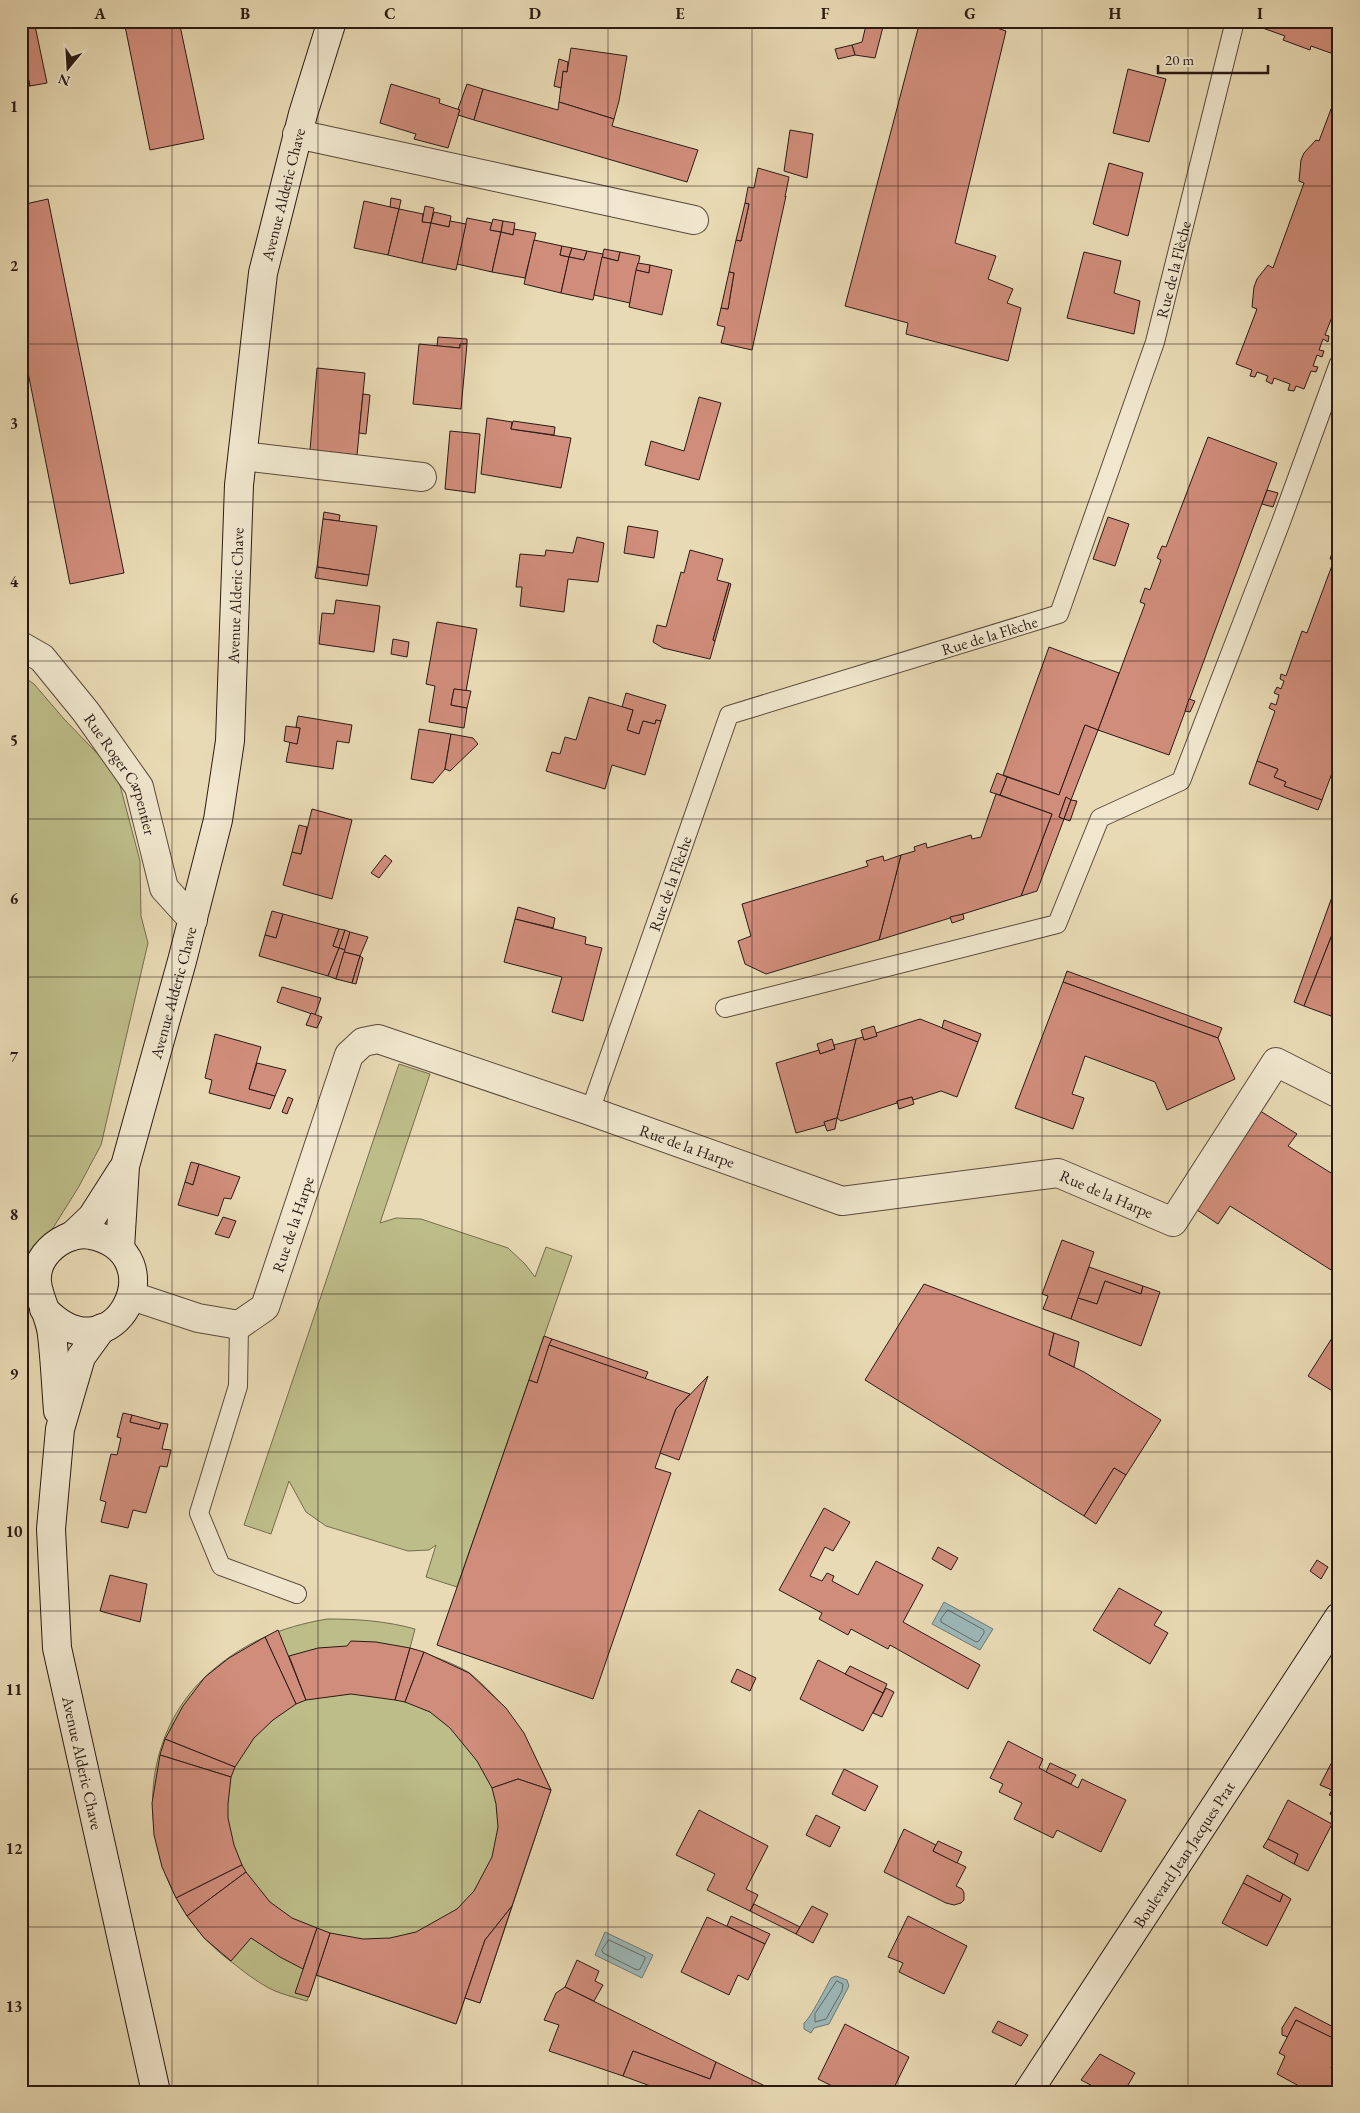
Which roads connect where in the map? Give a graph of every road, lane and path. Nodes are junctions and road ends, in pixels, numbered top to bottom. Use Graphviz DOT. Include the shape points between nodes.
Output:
graph roads {
  1 [pos="332,21"];
  2 [pos="1235,21"];
  3 [pos="297,134"];
  4 [pos="694,220"];
  5 [pos="1339,363"];
  6 [pos="242,456"];
  7 [pos="422,477"];
  8 [pos="21,646"];
  9 [pos="193,920"];
  10 [pos="725,1008"];
  11 [pos="1339,1094"];
  12 [pos="590,1111"];
  13 [pos="125,1166"];
  14 [pos="72,1236"];
  15 [pos="120,1248"];
  16 [pos="132,1296"];
  17 [pos="44,1308"];
  18 [pos="239,1325"];
  19 [pos="102,1328"];
  20 [pos="60,1429"];
  21 [pos="297,1594"];
  22 [pos="1339,1617"];
  23 [pos="160,2088"];
  24 [pos="1028,2092"];
  1 -- 3 [label="street, Avenue Alderic Chave"];
  2 -- 12 [label="lane, Rue de la Flèche" via="1155,342 1059,614 729,715"];
  3 -- 4 [label="street"];
  3 -- 6 [label="street, Avenue Alderic Chave" via="262,273"];
  5 -- 10 [label="lane" via="1282,522 1181,781 1100,818 1057,924"];
  6 -- 7 [label="street"];
  6 -- 9 [label="street, Avenue Alderic Chave" via="230,741 218,820"];
  8 -- 9 [label="street, Rue Roger Carpentier" via="42,658 86,712 139,788 164,888"];
  9 -- 13 [label="street, Avenue Alderic Chave"];
  11 -- 12 [label="street, Rue de la Harpe" via="1276,1062 1173,1222 1058,1173 842,1201"];
  12 -- 18 [label="street, Rue de la Harpe" via="378,1039 363,1042 349,1055 265,1307"];
  13 -- 14 [label="street, Avenue Alderic Chave" via="92,1218"];
  13 -- 15 [label="street, Avenue Alderic Chave"];
  14 -- 15 [label="street" via="89,1234 106,1238"];
  14 -- 17 [label="street" via="56,1244 44,1257 37,1274 37,1291"];
  15 -- 16 [label="street" via="130,1262 134,1279"];
  16 -- 18 [label="street" via="198,1318"];
  16 -- 19 [label="street" via="116,1321"];
  17 -- 19 [label="street" via="55,1321 70,1328 86,1331"];
  17 -- 20 [label="street, Avenue Alderic Chave" via="52,1332"];
  18 -- 21 [label="lane" via="238,1386 199,1513 221,1566"];
  19 -- 20 [label="street, Avenue Alderic Chave" via="81,1357"];
  20 -- 23 [label="street, Avenue Alderic Chave" via="51,1529 57,1648"];
  22 -- 24 [label="street, Boulevard Jean Jacques Prat"];
}
